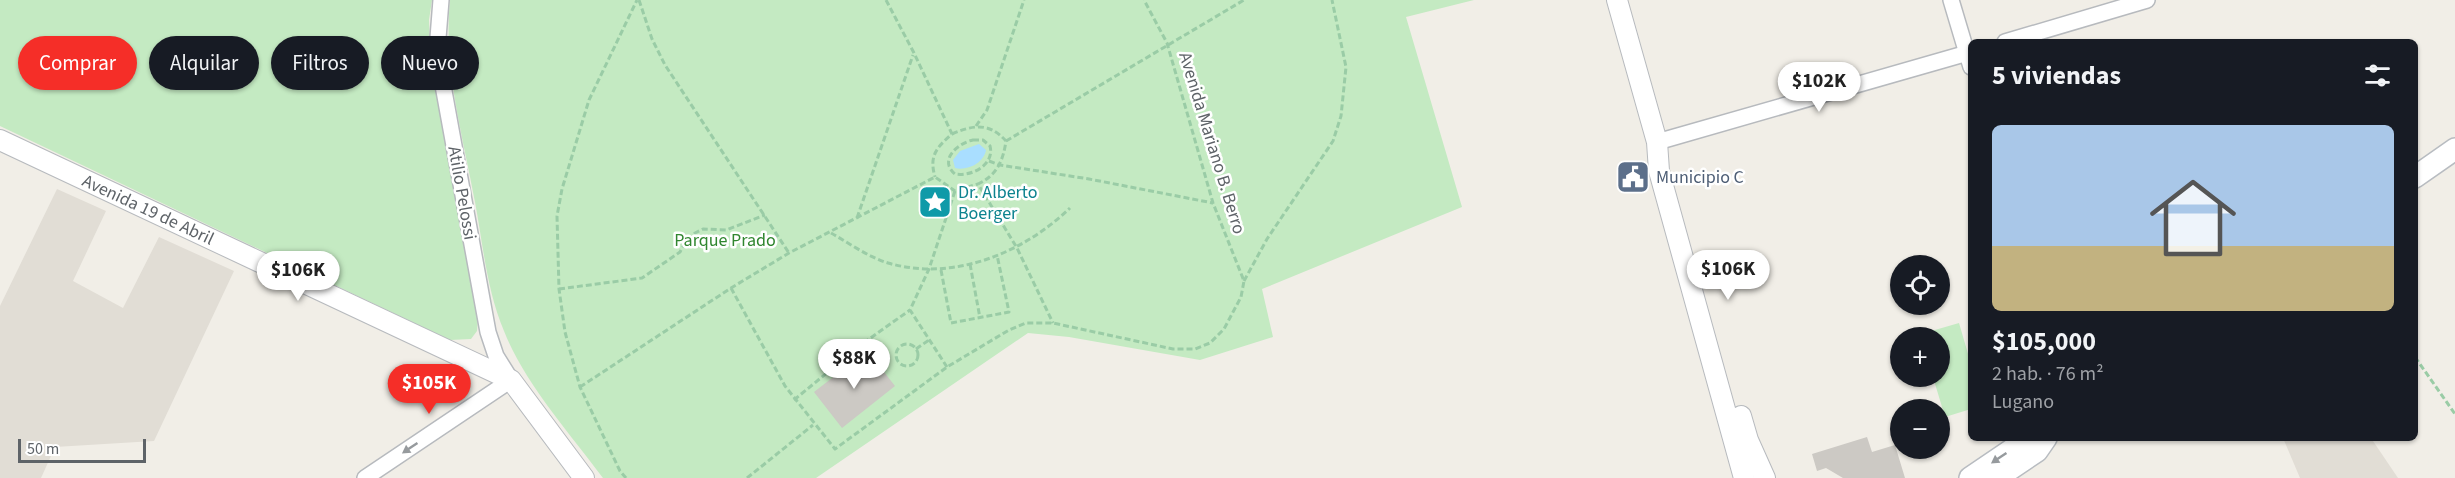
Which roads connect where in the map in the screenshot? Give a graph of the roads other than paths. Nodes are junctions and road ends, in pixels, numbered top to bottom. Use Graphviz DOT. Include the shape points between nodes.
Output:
graph roads {
  1 [pos="441,0"];
  2 [pos="1617,0"];
  3 [pos="1951,0"];
  4 [pos="2147,0"];
  5 [pos="2015,39"];
  6 [pos="1968,51"];
  7 [pos="1968,58"];
  8 [pos="0,140"];
  9 [pos="1658,142"];
  10 [pos="2455,149"];
  11 [pos="2418,175"];
  12 [pos="511,380"];
  13 [pos="2025,441"];
  14 [pos="2044,441"];
  15 [pos="365,478"];
  16 [pos="584,478"];
  17 [pos="1744,478"];
  18 [pos="1765,478"];
  19 [pos="1970,478"];
  20 [pos="1997,478"];
  1 -- 12 [label="street, Atilio Pelossi" via="440,69 488,332 496,356"];
  2 -- 9 [label="street"];
  3 -- 6 [label="street"];
  4 -- 5 [label="street"];
  7 -- 9 [label="street"];
  8 -- 12 [label="street, Avenida 19 de Abril"];
  9 -- 17 [label="street" via="1659,171"];
  9 -- 18 [label="street" via="1672,167 1748,440"];
  10 -- 11 [label="main road"];
  12 -- 15 [label="street, one-way"];
  12 -- 16 [label="street, Avenida 19 de Abril"];
  13 -- 19 [label="main road, one-way"];
  14 -- 20 [label="main road" via="2037,451"];
}
